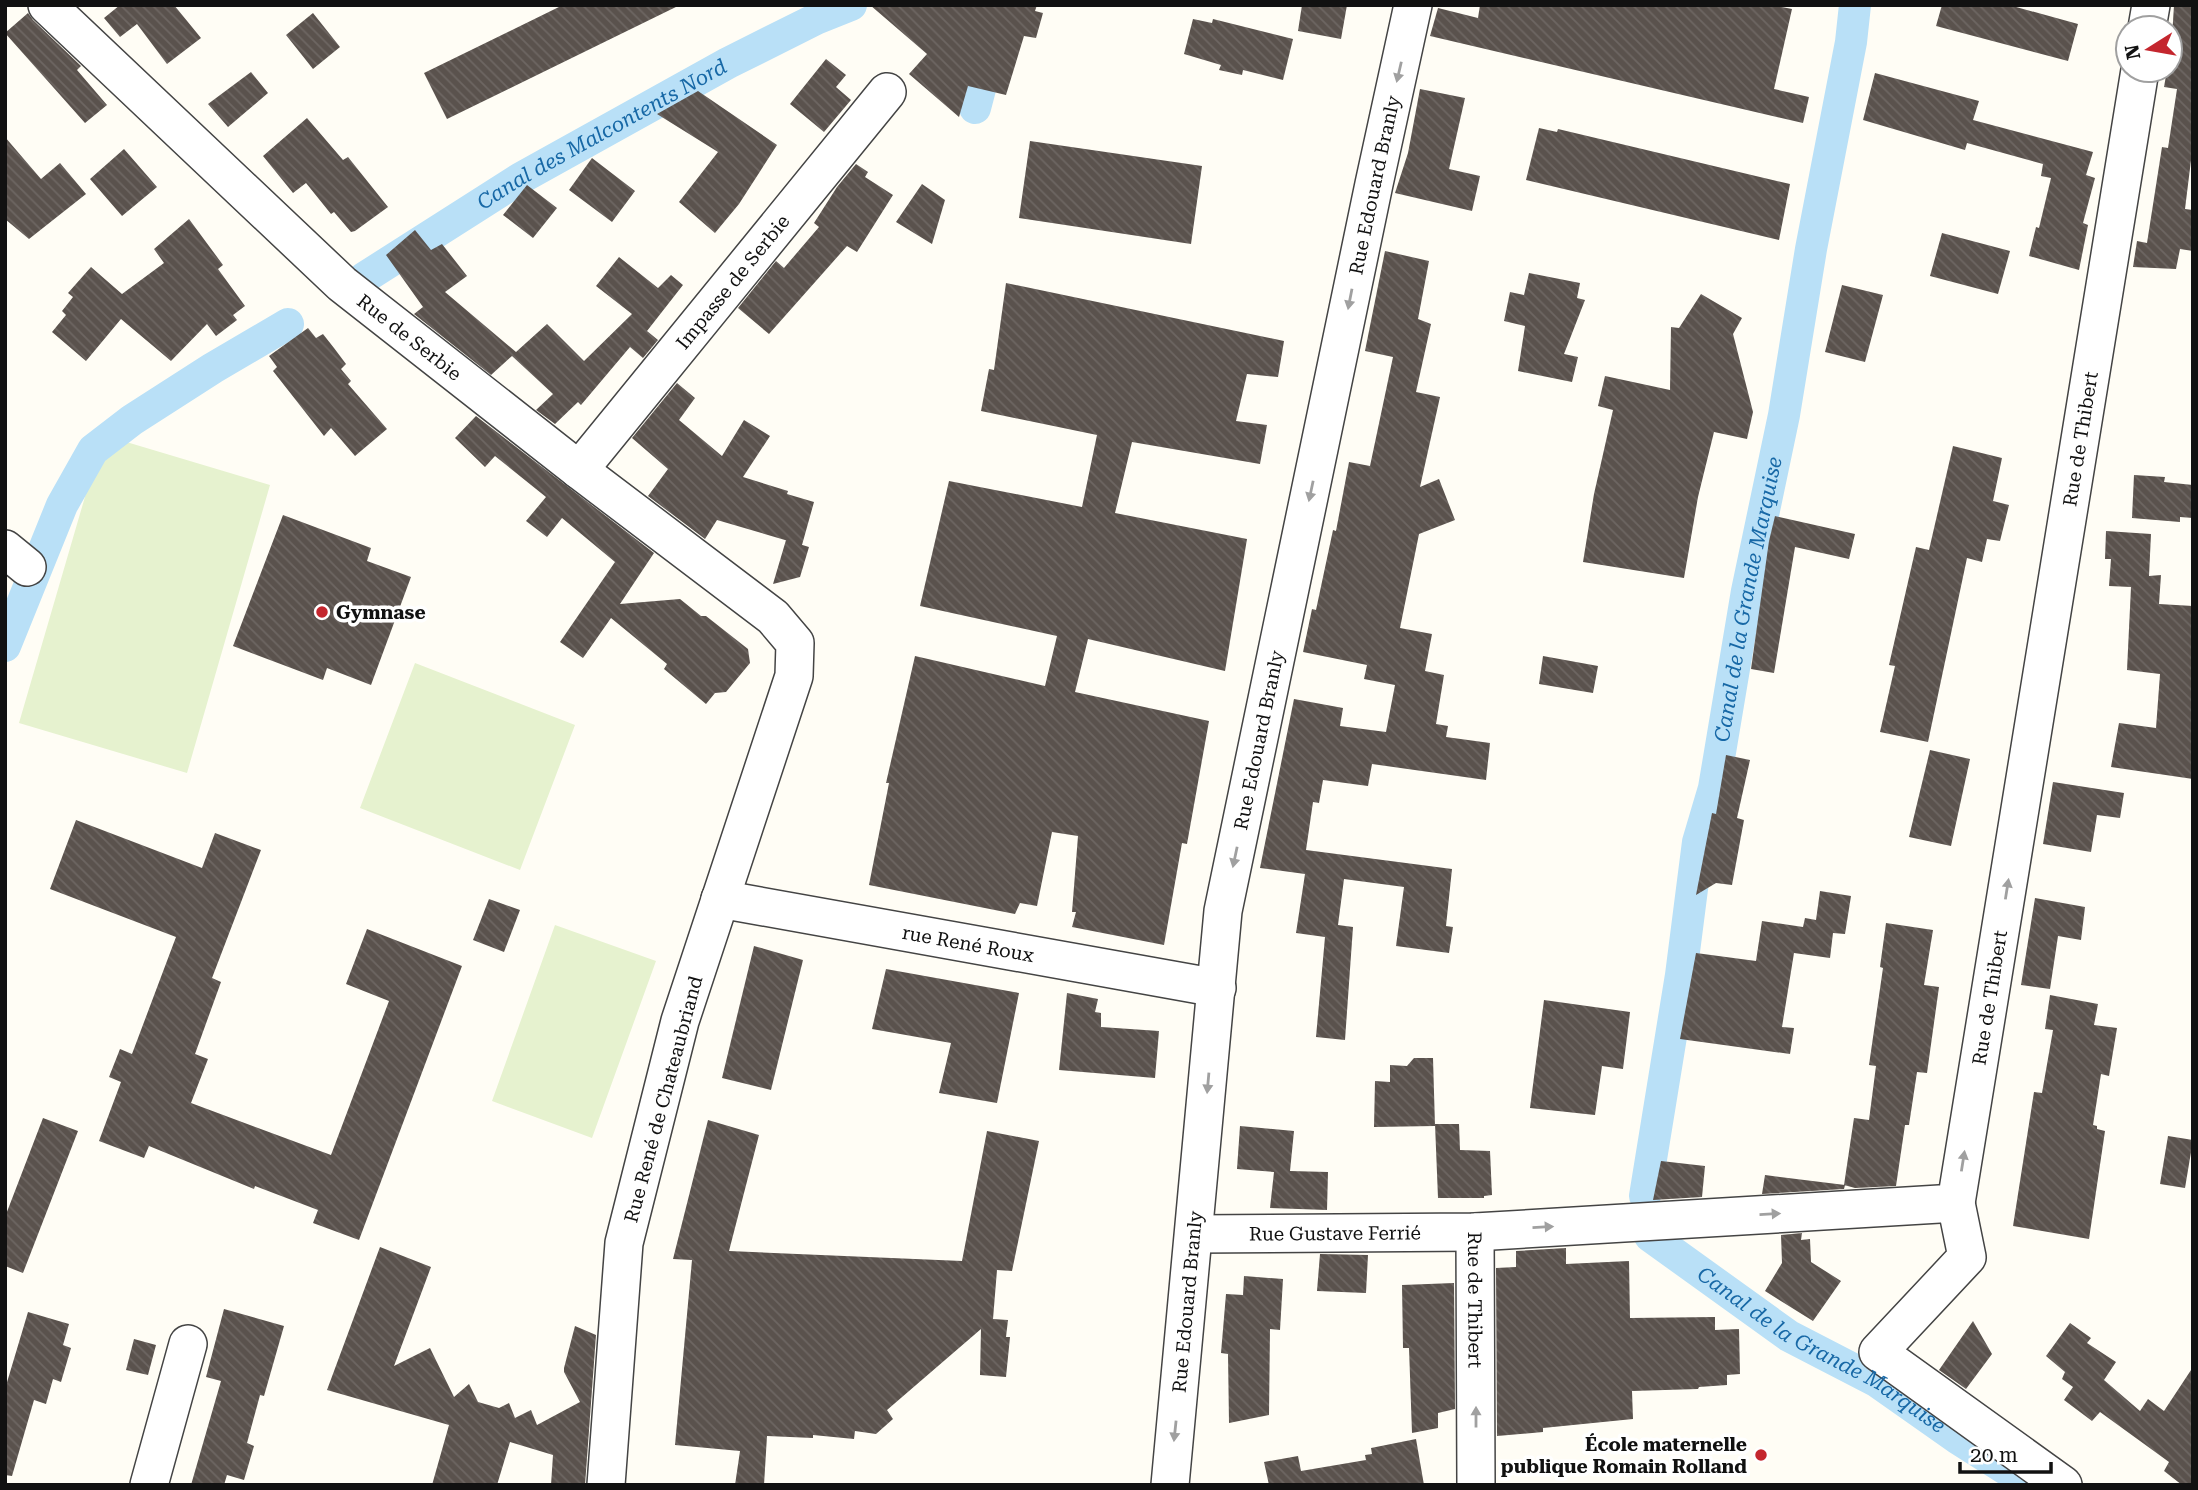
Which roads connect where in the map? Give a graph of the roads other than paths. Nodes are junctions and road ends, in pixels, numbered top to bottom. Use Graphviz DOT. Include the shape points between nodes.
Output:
graph roads {
  1 [pos="47,5"];
  2 [pos="1413,5"];
  3 [pos="2138,84"];
  4 [pos="887,92"];
  5 [pos="579,470"];
  6 [pos="795,643"];
  7 [pos="720,899"];
  8 [pos="1217,988"];
  9 [pos="1956,1203"];
  10 [pos="1475,1232"];
  11 [pos="1195,1234"];
  12 [pos="188,1344"];
  13 [pos="149,1485"];
  14 [pos="606,1485"];
  15 [pos="1170,1485"];
  16 [pos="1476,1485"];
  17 [pos="2063,1485"];
  1 -- 5 [label="street, Rue de Serbie" via="348,289"];
  2 -- 8 [label="street, Rue Edouard Branly, one-way" via="1223,911"];
  9 -- 3 [label="street, Rue de Thibert, one-way"];
  4 -- 5 [label="street, Impasse de Serbie"];
  5 -- 6 [label="street, Rue de Serbie" via="773,617"];
  6 -- 7 [label="street, Rue René de Chateaubriand" via="794,676"];
  7 -- 8 [label="street, rue René Roux"];
  7 -- 14 [label="street, Rue René de Chateaubriand" via="680,1021 624,1242"];
  8 -- 11 [label="street, Rue Edouard Branly, one-way"];
  10 -- 9 [label="street, Rue de Thibert, one-way"];
  9 -- 17 [label="street" via="1967,1257 1878,1352"];
  10 -- 11 [label="street, Rue Gustave Ferrié"];
  16 -- 10 [label="street, Rue de Thibert, one-way"];
  11 -- 15 [label="street, Rue Edouard Branly, one-way"];
  12 -- 13 [label="street"];
}
